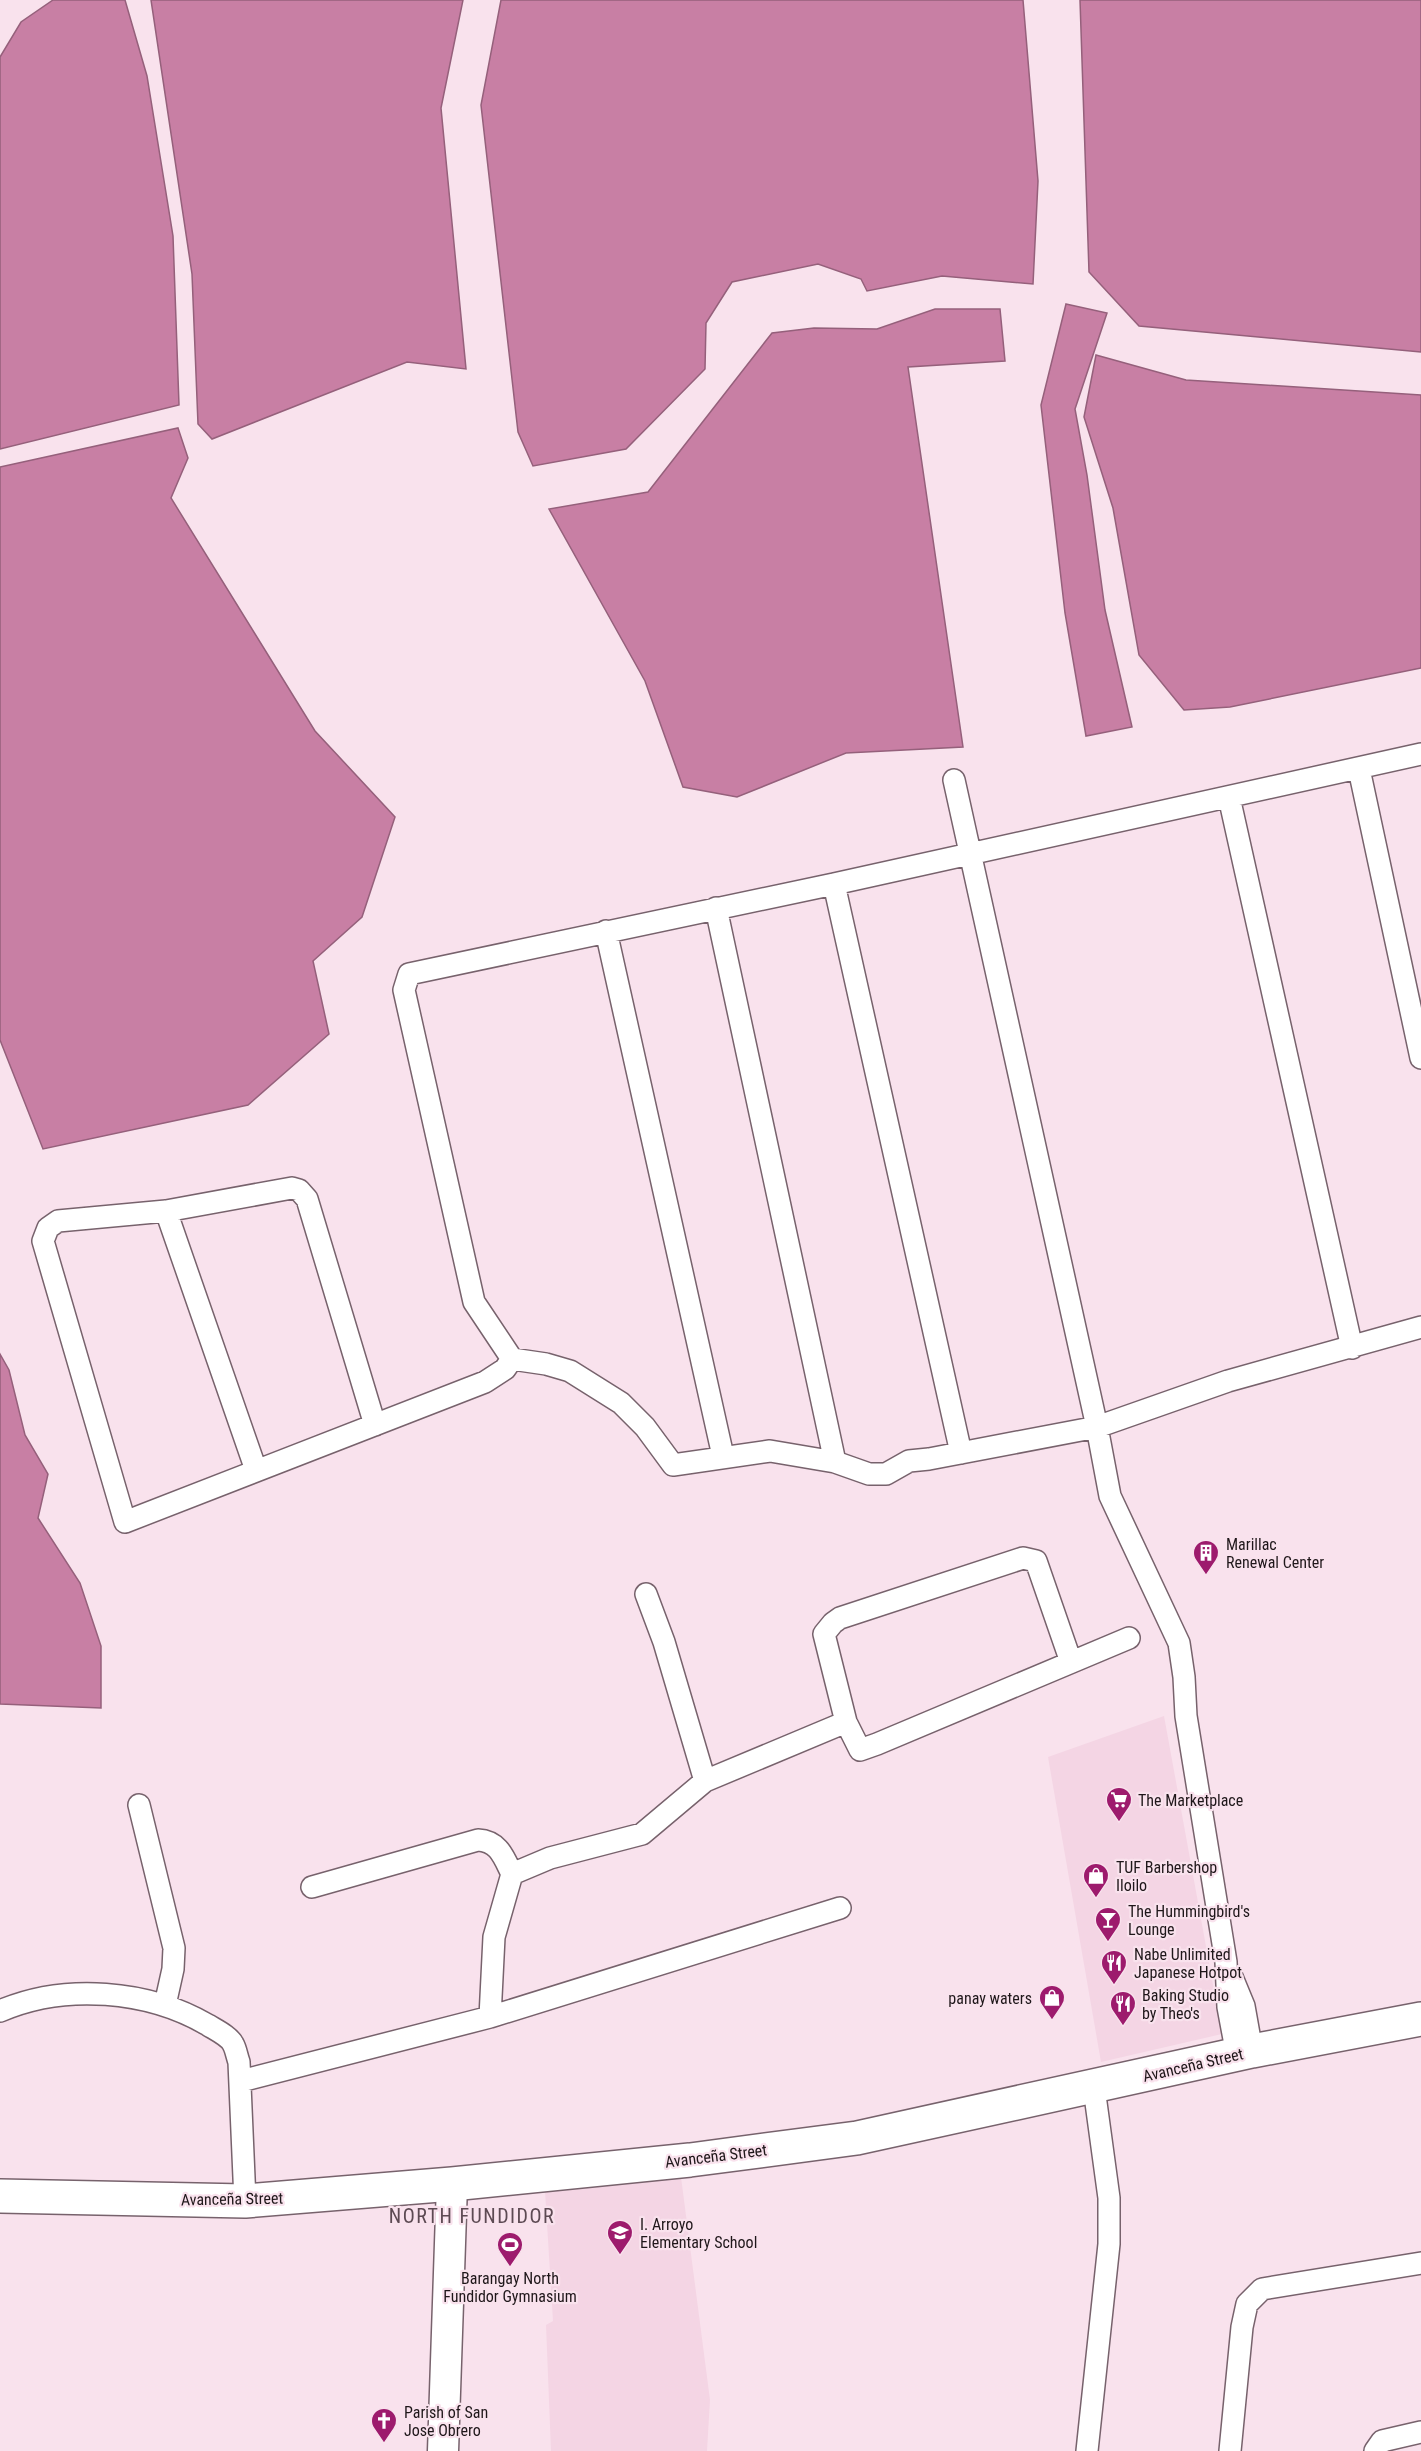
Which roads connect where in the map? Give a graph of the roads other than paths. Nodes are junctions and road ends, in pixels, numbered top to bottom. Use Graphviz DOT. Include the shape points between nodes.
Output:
graph roads {
  1 [pos="1421,754"];
  2 [pos="1359,769"];
  3 [pos="954,780"];
  4 [pos="1229,797"];
  5 [pos="970,853"];
  6 [pos="834,884"];
  7 [pos="716,908"];
  8 [pos="606,931"];
  9 [pos="1421,1058"];
  10 [pos="166,1211"];
  11 [pos="1421,1327"];
  12 [pos="1352,1348"];
  13 [pos="512,1359"];
  14 [pos="375,1425"];
  15 [pos="1097,1427"];
  16 [pos="961,1454"];
  17 [pos="723,1456"];
  18 [pos="835,1462"];
  19 [pos="256,1470"];
  20 [pos="646,1594"];
  21 [pos="1129,1638"];
  22 [pos="1071,1662"];
  23 [pos="846,1722"];
  24 [pos="705,1781"];
  25 [pos="139,1805"];
  26 [pos="512,1874"];
  27 [pos="312,1887"];
  28 [pos="840,1908"];
  29 [pos="165,2005"];
  30 [pos="0,2011"];
  31 [pos="490,2017"];
  32 [pos="1421,2019"];
  33 [pos="1244,2053"];
  34 [pos="241,2080"];
  35 [pos="1094,2088"];
  36 [pos="452,2184"];
  37 [pos="0,2196"];
  38 [pos="245,2201"];
  39 [pos="1421,2263"];
  40 [pos="1421,2432"];
  41 [pos="443,2451"];
  42 [pos="1087,2451"];
  43 [pos="1230,2451"];
  44 [pos="1375,2451"];
  1 -- 2 [label="street"];
  2 -- 4 [label="street"];
  2 -- 9 [label="street"];
  3 -- 5 [label="street"];
  4 -- 5 [label="street"];
  4 -- 12 [label="street"];
  5 -- 6 [label="street"];
  5 -- 15 [label="street"];
  6 -- 7 [label="street"];
  6 -- 16 [label="street"];
  7 -- 8 [label="street"];
  7 -- 18 [label="street"];
  8 -- 13 [label="street" via="409,974 405,981 474,1302"];
  8 -- 17 [label="street"];
  10 -- 14 [label="street" via="292,1188 304,1193"];
  10 -- 19 [label="street"];
  10 -- 19 [label="street" via="58,1221 48,1228 43,1241 125,1522"];
  11 -- 12 [label="street"];
  12 -- 15 [label="street" via="1228,1381"];
  13 -- 14 [label="street" via="506,1369 485,1382"];
  13 -- 17 [label="street" via="570,1371 621,1403 673,1464"];
  14 -- 19 [label="street"];
  15 -- 16 [label="street"];
  15 -- 33 [label="street" via="1110,1496 1179,1643 1186,1716 1226,1962 1244,2006"];
  16 -- 18 [label="street" via="909,1461 886,1474 869,1474"];
  17 -- 18 [label="street" via="770,1451"];
  20 -- 24 [label="street"];
  21 -- 22 [label="street"];
  22 -- 23 [label="street" via="860,1750"];
  22 -- 23 [label="street" via="1035,1561 1023,1558 833,1623 824,1634"];
  23 -- 24 [label="street"];
  24 -- 26 [label="street" via="642,1834 550,1858"];
  25 -- 29 [label="street" via="174,1948"];
  26 -- 27 [label="street" via="498,1846 478,1840"];
  26 -- 31 [label="street" via="494,1937"];
  28 -- 31 [label="street"];
  29 -- 30 [label="street" via="110,1994 67,1995 17,2003"];
  29 -- 34 [label="street" via="196,2018 233,2043"];
  31 -- 34 [label="street"];
  32 -- 33 [label="main road, Avanceña Street"];
  33 -- 35 [label="main road, Avanceña Street"];
  34 -- 38 [label="street"];
  35 -- 36 [label="main road, Avanceña Street" via="857,2138 690,2160"];
  35 -- 42 [label="street" via="1109,2198 1109,2244"];
  36 -- 38 [label="main road, Avanceña Street"];
  36 -- 41 [label="street"];
  37 -- 38 [label="main road, Avanceña Street"];
  39 -- 43 [label="street" via="1262,2289 1247,2304 1242,2327"];
  40 -- 44 [label="street" via="1382,2441"];
}
